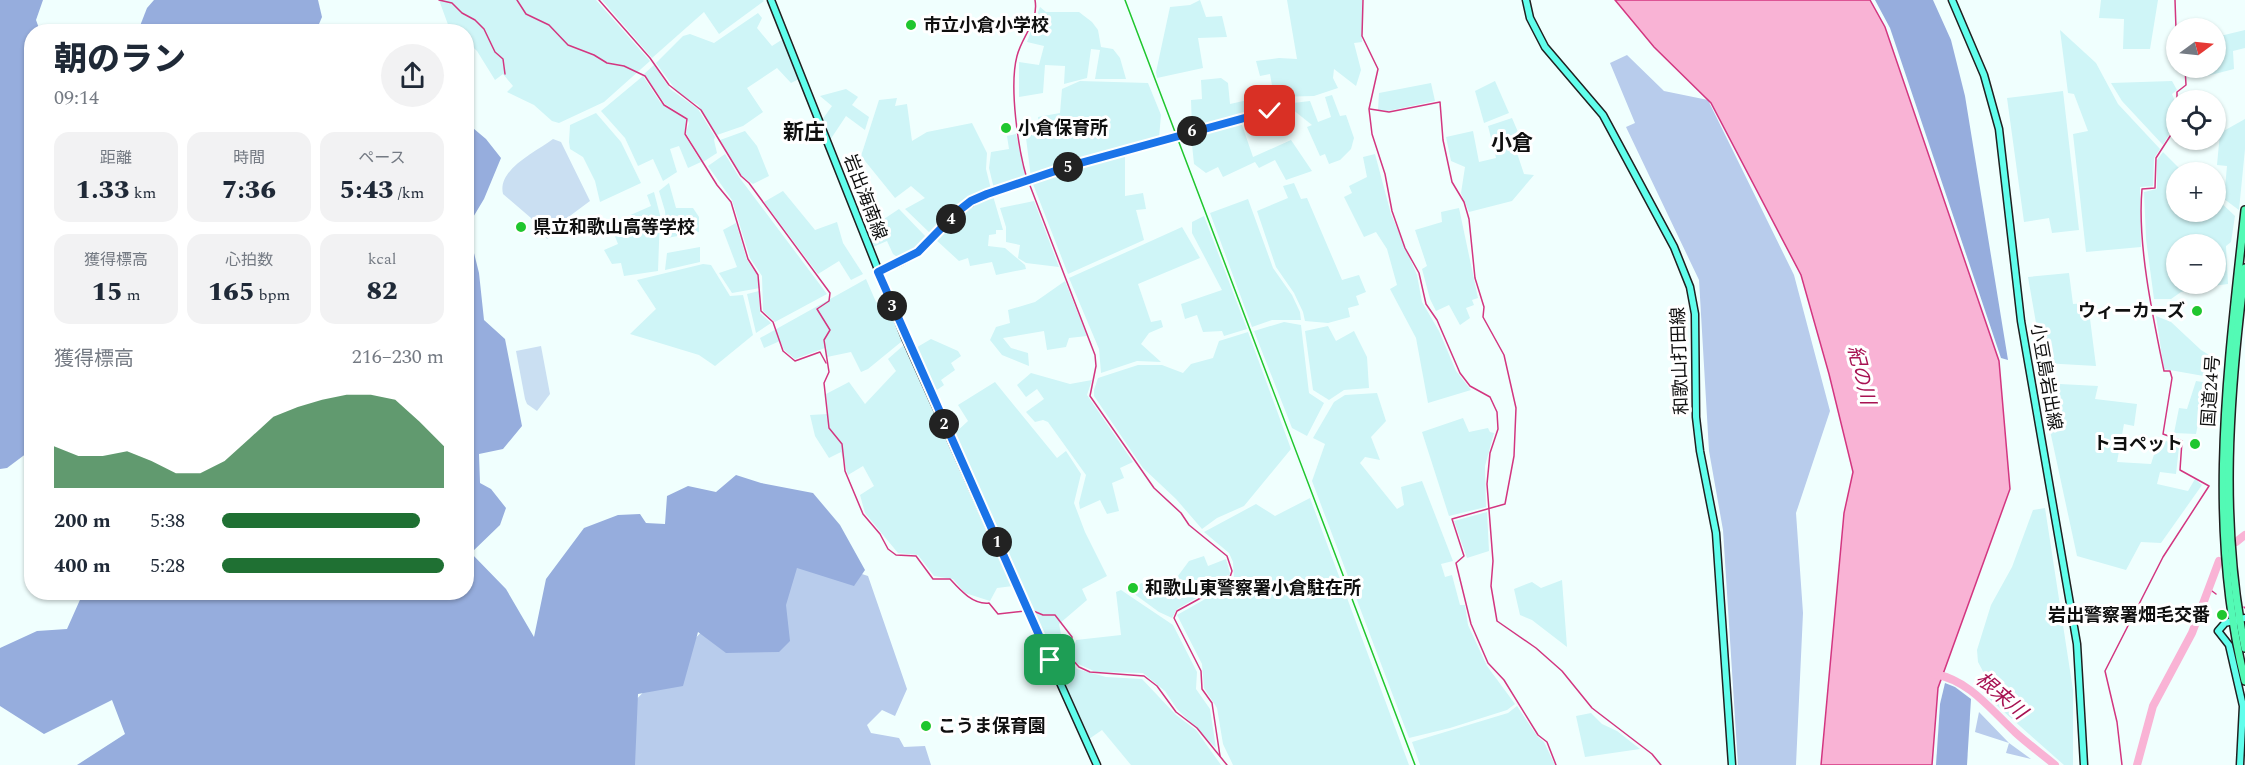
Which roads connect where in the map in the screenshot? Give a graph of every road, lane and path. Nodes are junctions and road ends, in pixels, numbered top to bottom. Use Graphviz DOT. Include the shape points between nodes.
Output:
graph roads {
  1 [pos="771,0"];
  2 [pos="1526,0"];
  3 [pos="1952,0"];
  4 [pos="1270,111"];
  5 [pos="2245,210"];
  6 [pos="2245,268"];
  7 [pos="878,272"];
  8 [pos="2239,620"];
  9 [pos="2245,648"];
  10 [pos="2245,681"];
  11 [pos="1097,765"];
  12 [pos="1732,765"];
  13 [pos="2084,765"];
  14 [pos="2240,765"];
  1 -- 7 [label="main road, 岩出海南線"];
  2 -- 12 [label="main road, 和歌山打田線" via="1530,18 1545,47 1603,115 1674,247 1690,287 1695,314 1696,417 1716,533"];
  3 -- 13 [label="main road, 小豆島岩出線" via="1984,75 1999,129 2021,321 2077,644"];
  4 -- 7 [label="street" via="1073,165 987,194 957,212 918,252"];
  5 -- 8 [label="highway, 国道24号" via="2222,463 2225,564"];
  6 -- 8 [label="highway, 国道24号" via="2231,398 2227,487"];
  7 -- 11 [label="main road, 岩出海南線"];
  8 -- 9 [label="highway, 国道24号"];
  8 -- 10 [label="highway, 国道24号"];
  8 -- 14 [label="main road" via="2220,626 2218,631 2229,645 2243,706"];
}
